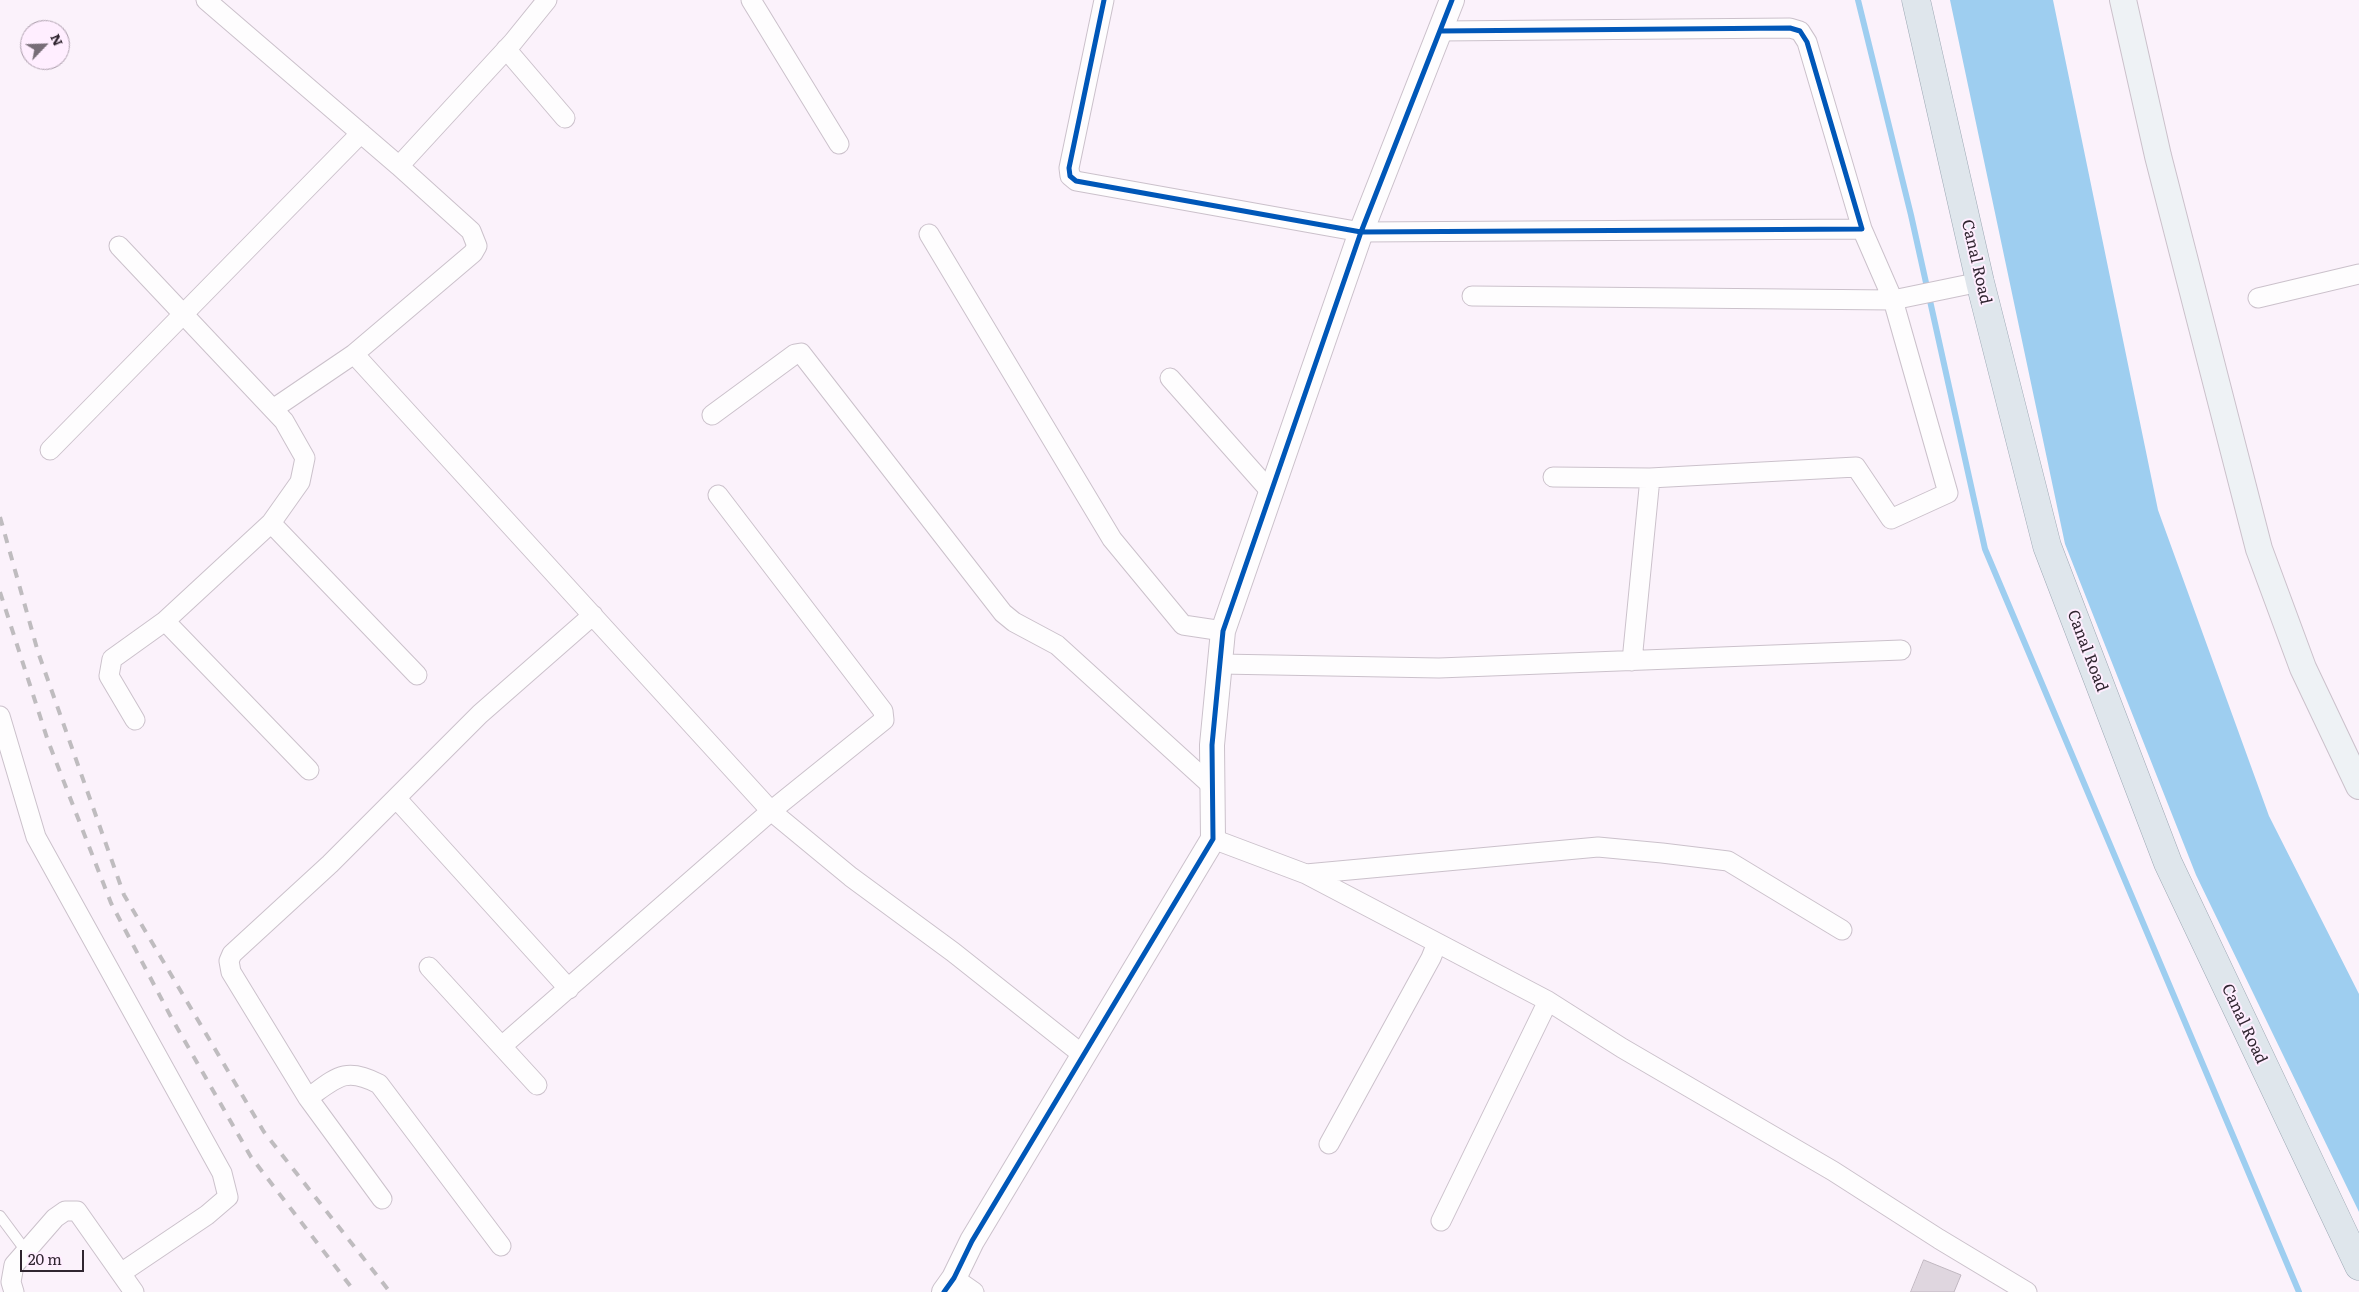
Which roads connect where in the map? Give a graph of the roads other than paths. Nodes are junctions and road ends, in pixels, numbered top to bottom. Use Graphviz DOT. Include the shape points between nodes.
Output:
graph roads {
  1 [pos="547,0"];
  2 [pos="751,0"];
  3 [pos="1104,0"];
  4 [pos="1452,0"];
  5 [pos="1916,0"];
  6 [pos="2123,0"];
  7 [pos="214,3"];
  8 [pos="1440,31"];
  9 [pos="506,49"];
  10 [pos="565,118"];
  11 [pos="361,133"];
  12 [pos="839,144"];
  13 [pos="399,166"];
  14 [pos="1862,229"];
  15 [pos="1361,232"];
  16 [pos="929,234"];
  17 [pos="119,246"];
  18 [pos="2359,274"];
  19 [pos="1980,282"];
  20 [pos="1472,296"];
  21 [pos="2258,298"];
  22 [pos="1893,300"];
  23 [pos="184,316"];
  24 [pos="354,354"];
  25 [pos="1170,378"];
  26 [pos="273,409"];
  27 [pos="712,415"];
  28 [pos="50,450"];
  29 [pos="1553,477"];
  30 [pos="1650,478"];
  31 [pos="1271,492"];
  32 [pos="718,495"];
  33 [pos="271,524"];
  34 [pos="593,615"];
  35 [pos="165,621"];
  36 [pos="1223,630"];
  37 [pos="1901,650"];
  38 [pos="1632,660"];
  39 [pos="1220,664"];
  40 [pos="417,675"];
  41 [pos="0,716"];
  42 [pos="135,720"];
  43 [pos="309,770"];
  44 [pos="1212,786"];
  45 [pos="2359,786"];
  46 [pos="396,798"];
  47 [pos="771,812"];
  48 [pos="1213,839"];
  49 [pos="1306,874"];
  50 [pos="1842,930"];
  51 [pos="1437,943"];
  52 [pos="429,967"];
  53 [pos="569,989"];
  54 [pos="1548,1001"];
  55 [pos="502,1046"];
  56 [pos="1083,1056"];
  57 [pos="537,1085"];
  58 [pos="308,1098"];
  59 [pos="1329,1144"];
  60 [pos="382,1199"];
  61 [pos="0,1216"];
  62 [pos="1442,1221"];
  63 [pos="501,1246"];
  64 [pos="26,1251"];
  65 [pos="2359,1266"];
  66 [pos="121,1272"];
  67 [pos="949,1285"];
  68 [pos="14,1292"];
  69 [pos="134,1292"];
  70 [pos="974,1292"];
  71 [pos="2027,1292"];
  1 -- 9 [label="street"];
  2 -- 12 [label="street"];
  3 -- 15 [label="street" via="1070,176 1076,181"];
  4 -- 8 [label="street"];
  5 -- 19 [label="main road, Canal Road"];
  6 -- 45 [label="main road" via="2158,156 2259,549 2303,668"];
  7 -- 11 [label="street"];
  8 -- 14 [label="street" via="1790,28 1800,31 1807,42"];
  8 -- 15 [label="street"];
  9 -- 10 [label="street"];
  9 -- 13 [label="street"];
  11 -- 13 [label="street"];
  11 -- 23 [label="street"];
  13 -- 24 [label="street" via="471,230 477,246 473,253"];
  14 -- 15 [label="street"];
  14 -- 22 [label="street"];
  15 -- 31 [label="street"];
  16 -- 36 [label="street" via="1112,539 1182,625"];
  17 -- 23 [label="street"];
  18 -- 21 [label="street"];
  19 -- 22 [label="street"];
  19 -- 65 [label="main road, Canal Road" via="2046,546 2164,854"];
  20 -- 22 [label="street"];
  22 -- 30 [label="street" via="1948,493 1891,519 1856,467"];
  23 -- 26 [label="street"];
  23 -- 28 [label="street"];
  24 -- 26 [label="street"];
  24 -- 34 [label="street"];
  25 -- 31 [label="street"];
  26 -- 33 [label="street" via="284,421 305,458 300,482"];
  27 -- 44 [label="street" via="795,354 801,353 1003,613 1057,645"];
  29 -- 30 [label="street"];
  30 -- 38 [label="street"];
  31 -- 36 [label="street"];
  32 -- 47 [label="street" via="883,711 884,720 876,728"];
  33 -- 35 [label="street"];
  33 -- 40 [label="street"];
  34 -- 46 [label="street" via="480,714"];
  34 -- 47 [label="street"];
  35 -- 42 [label="street" via="118,653 109,667 109,676"];
  35 -- 43 [label="street"];
  36 -- 39 [label="street"];
  37 -- 38 [label="street"];
  38 -- 39 [label="street" via="1439,668"];
  39 -- 44 [label="street" via="1212,744"];
  41 -- 66 [label="street" via="36,837 222,1173 228,1197 207,1215"];
  44 -- 48 [label="street"];
  46 -- 53 [label="street"];
  46 -- 58 [label="street" via="229,960 231,972"];
  47 -- 53 [label="street"];
  47 -- 56 [label="street"];
  48 -- 49 [label="street"];
  48 -- 56 [label="street"];
  49 -- 50 [label="street" via="1598,847 1653,852 1728,861"];
  49 -- 51 [label="street"];
  51 -- 54 [label="street"];
  51 -- 59 [label="street"];
  52 -- 55 [label="street"];
  53 -- 55 [label="street"];
  54 -- 62 [label="street"];
  54 -- 71 [label="street" via="1833,1171"];
  55 -- 57 [label="street"];
  56 -- 67 [label="street"];
  58 -- 60 [label="street"];
  58 -- 63 [label="street" via="333,1080 349,1074 362,1075 379,1084"];
  61 -- 64 [label="lane"];
  64 -- 66 [label="street" via="55,1218 65,1211 77,1210"];
  64 -- 68 [label="street" via="14,1266 11,1282"];
  66 -- 69 [label="street"];
  67 -- 70 [label="street"];
}
